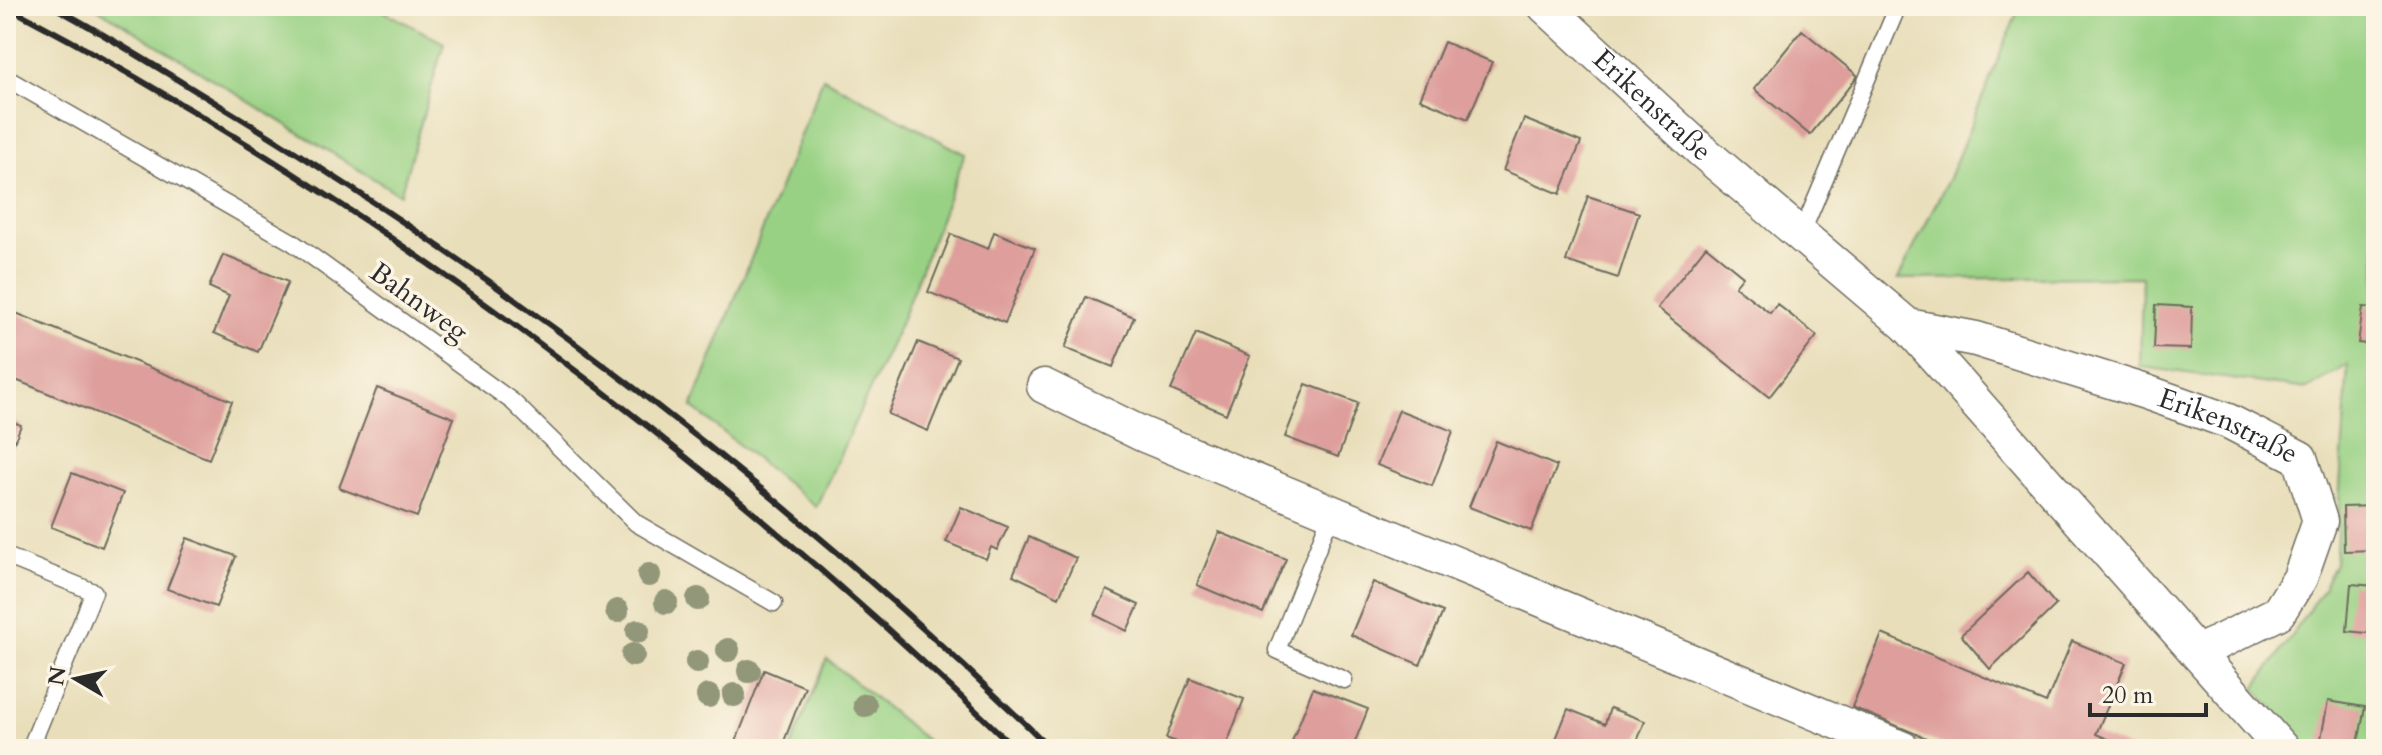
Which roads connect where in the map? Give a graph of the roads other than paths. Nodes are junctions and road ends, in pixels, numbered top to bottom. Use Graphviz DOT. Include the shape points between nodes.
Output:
graph roads {
  1 [pos="1545,6"];
  2 [pos="1898,6"];
  3 [pos="6,78"];
  4 [pos="1800,237"];
  5 [pos="1908,326"];
  6 [pos="1044,386"];
  7 [pos="1332,512"];
  8 [pos="6,556"];
  9 [pos="774,603"];
  10 [pos="2199,652"];
  11 [pos="1344,680"];
  12 [pos="30,749"];
  13 [pos="1903,749"];
  14 [pos="2282,749"];
  1 -- 4 [label="street, Erikenstraße"];
  2 -- 4 [label="lane"];
  3 -- 9 [label="lane, Bahnweg" via="292,242 513,402 636,523"];
  4 -- 5 [label="street, Erikenstraße"];
  5 -- 10 [label="street, Erikenstraße"];
  5 -- 10 [label="street, Erikenstraße" via="1976,339 2146,392 2228,421 2300,458 2320,521 2300,578 2278,613"];
  6 -- 7 [label="street" via="1142,434"];
  7 -- 11 [label="lane" via="1277,650"];
  7 -- 13 [label="street"];
  8 -- 12 [label="lane" via="94,592"];
  10 -- 14 [label="street, Erikenstraße"];
}
